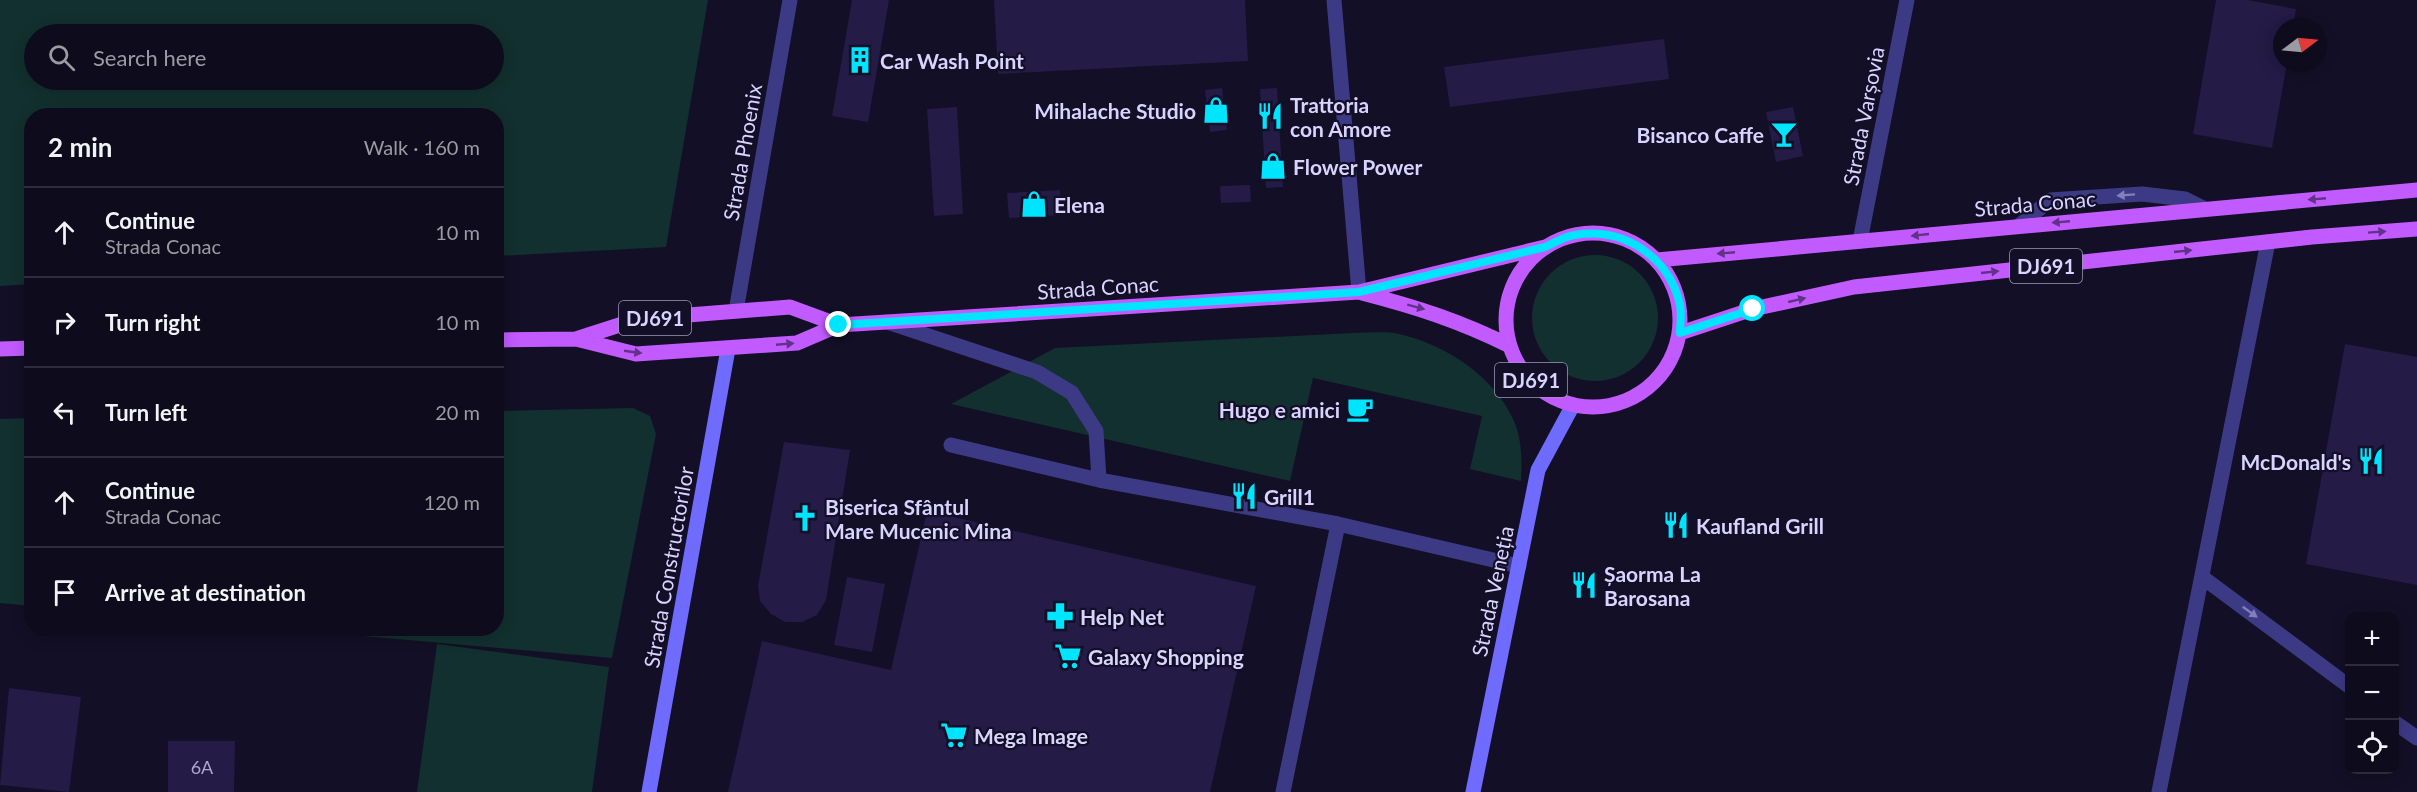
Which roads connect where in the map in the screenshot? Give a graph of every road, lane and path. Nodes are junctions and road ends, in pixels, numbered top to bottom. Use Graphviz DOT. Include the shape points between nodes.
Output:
graph roads {
  1 [pos="790,0"];
  2 [pos="1334,0"];
  3 [pos="1907,0"];
  4 [pos="2417,190"];
  5 [pos="2203,208"];
  6 [pos="2020,225"];
  7 [pos="2417,229"];
  8 [pos="1860,241"];
  9 [pos="2268,242"];
  10 [pos="1545,247"];
  11 [pos="1657,260"];
  12 [pos="1359,292"];
  13 [pos="736,311"];
  14 [pos="887,322"];
  15 [pos="839,325"];
  16 [pos="1680,333"];
  17 [pos="576,339"];
  18 [pos="504,340"];
  19 [pos="1510,346"];
  20 [pos="24,348"];
  21 [pos="0,349"];
  22 [pos="728,349"];
  23 [pos="1573,405"];
  24 [pos="951,446"];
  25 [pos="1099,480"];
  26 [pos="1338,524"];
  27 [pos="1519,566"];
  28 [pos="2202,578"];
  29 [pos="2345,684"];
  30 [pos="2399,725"];
  31 [pos="2417,738"];
  32 [pos="649,792"];
  33 [pos="1283,792"];
  34 [pos="1473,792"];
  35 [pos="2159,792"];
  1 -- 13 [label="street, Strada Phoenix"];
  2 -- 12 [label="street"];
  3 -- 8 [label="street, Strada Varșovia"];
  4 -- 5 [label="main road, Strada Conac / DJ691, one-way"];
  5 -- 6 [label="main road, Strada Conac / DJ691, one-way"];
  5 -- 6 [label="street, one-way" via="2185,199 2142,194 2050,200"];
  6 -- 8 [label="main road, Strada Conac / DJ691, one-way"];
  9 -- 7 [label="main road, DJ691, one-way"];
  8 -- 11 [label="main road, Strada Conac / DJ691, one-way"];
  16 -- 9 [label="main road, DJ691, one-way" via="1753,309 1854,287"];
  9 -- 28 [label="street"];
  10 -- 11 [label="main road, DJ691" via="1573,235 1603,233 1632,242"];
  10 -- 12 [label="main road, Strada Conac / DJ691"];
  10 -- 19 [label="main road, DJ691" via="1530,259 1511,291 1507,309"];
  11 -- 16 [label="main road, DJ691" via="1672,281 1680,306"];
  12 -- 14 [label="main road, Strada Conac / DJ691"];
  12 -- 19 [label="main road, Strada Conac / DJ691, one-way" via="1424,308"];
  13 -- 15 [label="main road, Strada Conac / DJ691" via="790,307"];
  13 -- 17 [label="main road, DJ691" via="638,319"];
  14 -- 15 [label="main road, Strada Conac / DJ691"];
  14 -- 25 [label="street" via="1037,372 1072,393 1096,431"];
  22 -- 15 [label="main road, Strada Conac / DJ691, one-way" via="797,343"];
  16 -- 23 [label="main road, DJ691" via="1671,362 1652,385 1635,397 1594,408"];
  17 -- 18 [label="main road, DJ691"];
  17 -- 22 [label="main road, DJ691, one-way" via="636,354"];
  19 -- 23 [label="main road, DJ691" via="1519,367 1534,384 1552,398"];
  20 -- 21 [label="main road"];
  22 -- 32 [label="main road, Strada Constructorilor"];
  23 -- 27 [label="main road, Strada Veneția" via="1538,470"];
  24 -- 25 [label="street"];
  25 -- 26 [label="street"];
  26 -- 27 [label="street"];
  26 -- 33 [label="street"];
  27 -- 34 [label="main road, Strada Veneția"];
  28 -- 29 [label="street, one-way"];
  28 -- 35 [label="street"];
  30 -- 31 [label="street"];
}
